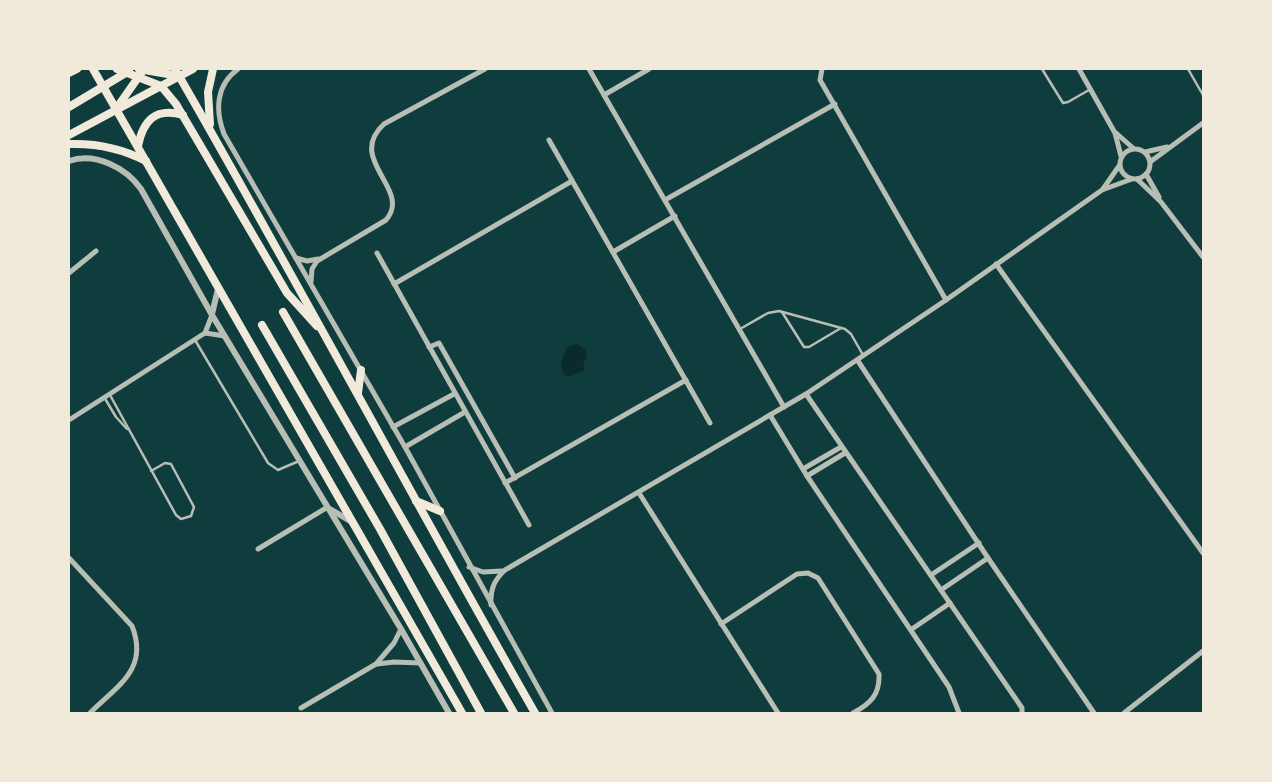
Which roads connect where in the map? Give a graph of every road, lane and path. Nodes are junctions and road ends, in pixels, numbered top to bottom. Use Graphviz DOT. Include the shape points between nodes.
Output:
graph roads {
  1 [pos="77,69"];
  2 [pos="93,69"];
  3 [pos="116,69"];
  4 [pos="175,69"];
  5 [pos="193,69"];
  6 [pos="213,69"];
  7 [pos="238,69"];
  8 [pos="485,69"];
  9 [pos="590,69"];
  10 [pos="650,69"];
  11 [pos="822,69"];
  12 [pos="1042,69"];
  13 [pos="1079,69"];
  14 [pos="1188,69"];
  15 [pos="129,71"];
  16 [pos="141,71"];
  17 [pos="69,74"];
  18 [pos="179,76"];
  19 [pos="161,86"];
  20 [pos="104,87"];
  21 [pos="1090,89"];
  22 [pos="604,95"];
  23 [pos="1203,95"];
  24 [pos="835,104"];
  25 [pos="69,107"];
  26 [pos="116,109"];
  27 [pos="183,115"];
  28 [pos="1203,123"];
  29 [pos="1115,133"];
  30 [pos="212,134"];
  31 [pos="69,135"];
  32 [pos="549,140"];
  33 [pos="69,144"];
  34 [pos="138,146"];
  35 [pos="1170,146"];
  36 [pos="1133,148"];
  37 [pos="1145,152"];
  38 [pos="1121,156"];
  39 [pos="69,161"];
  40 [pos="146,161"];
  41 [pos="1150,162"];
  42 [pos="1119,166"];
  43 [pos="1146,174"];
  44 [pos="1135,179"];
  45 [pos="572,181"];
  46 [pos="1102,190"];
  47 [pos="665,200"];
  48 [pos="1161,202"];
  49 [pos="675,216"];
  50 [pos="96,251"];
  51 [pos="613,252"];
  52 [pos="376,253"];
  53 [pos="1203,257"];
  54 [pos="296,258"];
  55 [pos="321,259"];
  56 [pos="996,264"];
  57 [pos="69,273"];
  58 [pos="394,284"];
  59 [pos="311,285"];
  60 [pos="218,289"];
  61 [pos="946,300"];
  62 [pos="283,312"];
  63 [pos="782,312"];
  64 [pos="212,314"];
  65 [pos="262,325"];
  66 [pos="841,328"];
  67 [pos="740,329"];
  68 [pos="205,333"];
  69 [pos="324,333"];
  70 [pos="225,336"];
  71 [pos="195,339"];
  72 [pos="429,347"];
  73 [pos="864,356"];
  74 [pos="858,361"];
  75 [pos="361,370"];
  76 [pos="686,380"];
  77 [pos="358,393"];
  78 [pos="454,394"];
  79 [pos="806,394"];
  80 [pos="106,395"];
  81 [pos="784,407"];
  82 [pos="465,412"];
  83 [pos="770,416"];
  84 [pos="69,420"];
  85 [pos="710,423"];
  86 [pos="393,427"];
  87 [pos="128,430"];
  88 [pos="405,447"];
  89 [pos="841,447"];
  90 [pos="845,453"];
  91 [pos="299,461"];
  92 [pos="803,469"];
  93 [pos="151,471"];
  94 [pos="808,476"];
  95 [pos="515,478"];
  96 [pos="506,484"];
  97 [pos="639,493"];
  98 [pos="416,501"];
  99 [pos="326,508"];
  100 [pos="440,512"];
  101 [pos="352,522"];
  102 [pos="529,525"];
  103 [pos="978,544"];
  104 [pos="258,549"];
  105 [pos="1203,553"];
  106 [pos="69,558"];
  107 [pos="988,558"];
  108 [pos="469,566"];
  109 [pos="505,570"];
  110 [pos="931,575"];
  111 [pos="941,590"];
  112 [pos="950,603"];
  113 [pos="491,605"];
  114 [pos="721,624"];
  115 [pos="400,629"];
  116 [pos="912,629"];
  117 [pos="1203,651"];
  118 [pos="420,663"];
  119 [pos="376,664"];
  120 [pos="301,708"];
  121 [pos="90,713"];
  122 [pos="449,713"];
  123 [pos="462,713"];
  124 [pos="481,713"];
  125 [pos="514,713"];
  126 [pos="535,713"];
  127 [pos="552,713"];
  128 [pos="778,713"];
  129 [pos="853,713"];
  130 [pos="959,713"];
  131 [pos="1022,713"];
  132 [pos="1094,713"];
  133 [pos="1124,713"];
  1 -- 17 [label="main road"];
  2 -- 20 [label="main road"];
  3 -- 15 [label="main road"];
  4 -- 18 [label="main road"];
  5 -- 18 [label="main road"];
  6 -- 30 [label="main road" via="207,106"];
  7 -- 54 [label="street" via="230,74 220,91 219,120"];
  8 -- 55 [label="street" via="376,131 371,150 392,197 394,204 390,216"];
  9 -- 22 [label="street"];
  10 -- 22 [label="street"];
  11 -- 24 [label="street" via="820,80"];
  12 -- 21 [label="lane" via="1063,103"];
  13 -- 21 [label="street"];
  14 -- 23 [label="lane"];
  15 -- 16 [label="main road"];
  15 -- 20 [label="main road"];
  16 -- 18 [label="main road"];
  16 -- 19 [label="main road"];
  16 -- 26 [label="main road"];
  18 -- 19 [label="main road"];
  18 -- 30 [label="main road"];
  19 -- 26 [label="main road"];
  19 -- 27 [label="main road"];
  20 -- 25 [label="main road"];
  20 -- 26 [label="main road"];
  21 -- 29 [label="street"];
  22 -- 47 [label="street"];
  24 -- 47 [label="street"];
  24 -- 61 [label="street"];
  26 -- 31 [label="main road"];
  26 -- 34 [label="main road"];
  27 -- 34 [label="main road" via="172,112 152,117 144,125"];
  27 -- 69 [label="main road" via="287,293"];
  28 -- 35 [label="street"];
  29 -- 36 [label="street"];
  29 -- 38 [label="street"];
  30 -- 69 [label="main road"];
  32 -- 45 [label="street"];
  33 -- 40 [label="main road" via="109,147"];
  34 -- 40 [label="main road"];
  35 -- 37 [label="street"];
  35 -- 41 [label="street"];
  36 -- 37 [label="street"];
  36 -- 38 [label="street"];
  37 -- 41 [label="street"];
  38 -- 42 [label="street"];
  39 -- 64 [label="street" via="87,159 118,167 134,180"];
  40 -- 60 [label="main road"];
  41 -- 43 [label="street"];
  42 -- 44 [label="street" via="1123,174"];
  42 -- 46 [label="street"];
  43 -- 44 [label="street"];
  43 -- 48 [label="street"];
  44 -- 46 [label="street"];
  44 -- 48 [label="street"];
  45 -- 51 [label="street"];
  45 -- 58 [label="street"];
  46 -- 56 [label="street"];
  47 -- 49 [label="street"];
  48 -- 53 [label="street"];
  49 -- 51 [label="street"];
  49 -- 67 [label="street"];
  50 -- 57 [label="street"];
  51 -- 76 [label="street"];
  52 -- 58 [label="street"];
  54 -- 55 [label="street" via="308,261"];
  54 -- 59 [label="street"];
  55 -- 59 [label="street" via="312,269"];
  56 -- 61 [label="street"];
  56 -- 105 [label="street"];
  58 -- 72 [label="street"];
  59 -- 75 [label="street"];
  60 -- 64 [label="street"];
  60 -- 101 [label="main road"];
  61 -- 73 [label="street"];
  62 -- 125 [label="main road"];
  63 -- 66 [label="lane"];
  63 -- 66 [label="lane" via="804,347"];
  63 -- 67 [label="lane" via="772,312"];
  64 -- 68 [label="street"];
  64 -- 70 [label="street"];
  65 -- 124 [label="main road" via="380,528"];
  66 -- 73 [label="lane" via="850,334"];
  67 -- 81 [label="street"];
  68 -- 70 [label="street"];
  68 -- 71 [label="street"];
  69 -- 77 [label="main road"];
  70 -- 91 [label="street"];
  71 -- 80 [label="street"];
  71 -- 91 [label="lane" via="268,463 278,470"];
  72 -- 78 [label="street"];
  72 -- 95 [label="street" via="439,343"];
  73 -- 74 [label="street"];
  74 -- 79 [label="street"];
  74 -- 103 [label="street"];
  75 -- 77 [label="main road"];
  75 -- 86 [label="street"];
  76 -- 85 [label="street"];
  76 -- 95 [label="street"];
  77 -- 98 [label="main road"];
  78 -- 82 [label="street"];
  78 -- 86 [label="street"];
  79 -- 81 [label="street"];
  79 -- 89 [label="street"];
  80 -- 84 [label="street"];
  80 -- 87 [label="lane"];
  80 -- 87 [label="lane" via="116,417"];
  81 -- 83 [label="street"];
  82 -- 88 [label="street"];
  82 -- 96 [label="street"];
  83 -- 92 [label="street"];
  83 -- 97 [label="street"];
  86 -- 88 [label="street"];
  87 -- 93 [label="lane"];
  88 -- 100 [label="street"];
  89 -- 90 [label="street"];
  89 -- 92 [label="street"];
  90 -- 94 [label="street"];
  90 -- 110 [label="street"];
  91 -- 99 [label="street"];
  92 -- 94 [label="street"];
  93 -- 93 [label="lane" via="176,515 181,519 191,516 194,506 171,464 166,463"];
  94 -- 116 [label="street"];
  95 -- 96 [label="street"];
  96 -- 102 [label="street"];
  97 -- 109 [label="street"];
  97 -- 114 [label="street"];
  98 -- 100 [label="main road"];
  98 -- 126 [label="main road"];
  99 -- 101 [label="street"];
  99 -- 104 [label="street"];
  99 -- 115 [label="street"];
  100 -- 108 [label="street"];
  101 -- 123 [label="main road"];
  103 -- 107 [label="street"];
  103 -- 110 [label="street"];
  106 -- 121 [label="street" via="132,626 137,637 137,661 132,672"];
  107 -- 111 [label="street"];
  107 -- 132 [label="street"];
  108 -- 109 [label="street" via="490,573"];
  108 -- 113 [label="street"];
  109 -- 113 [label="street" via="491,589"];
  110 -- 111 [label="street"];
  111 -- 112 [label="street"];
  112 -- 116 [label="street"];
  112 -- 131 [label="street" via="1022,708"];
  113 -- 127 [label="street"];
  114 -- 128 [label="street"];
  114 -- 129 [label="street" via="797,574 808,573 818,578 880,674 875,698"];
  115 -- 118 [label="street"];
  115 -- 119 [label="street" via="394,643"];
  116 -- 130 [label="street" via="953,693"];
  117 -- 133 [label="street"];
  118 -- 119 [label="street"];
  118 -- 122 [label="street"];
  119 -- 120 [label="street"];
}
